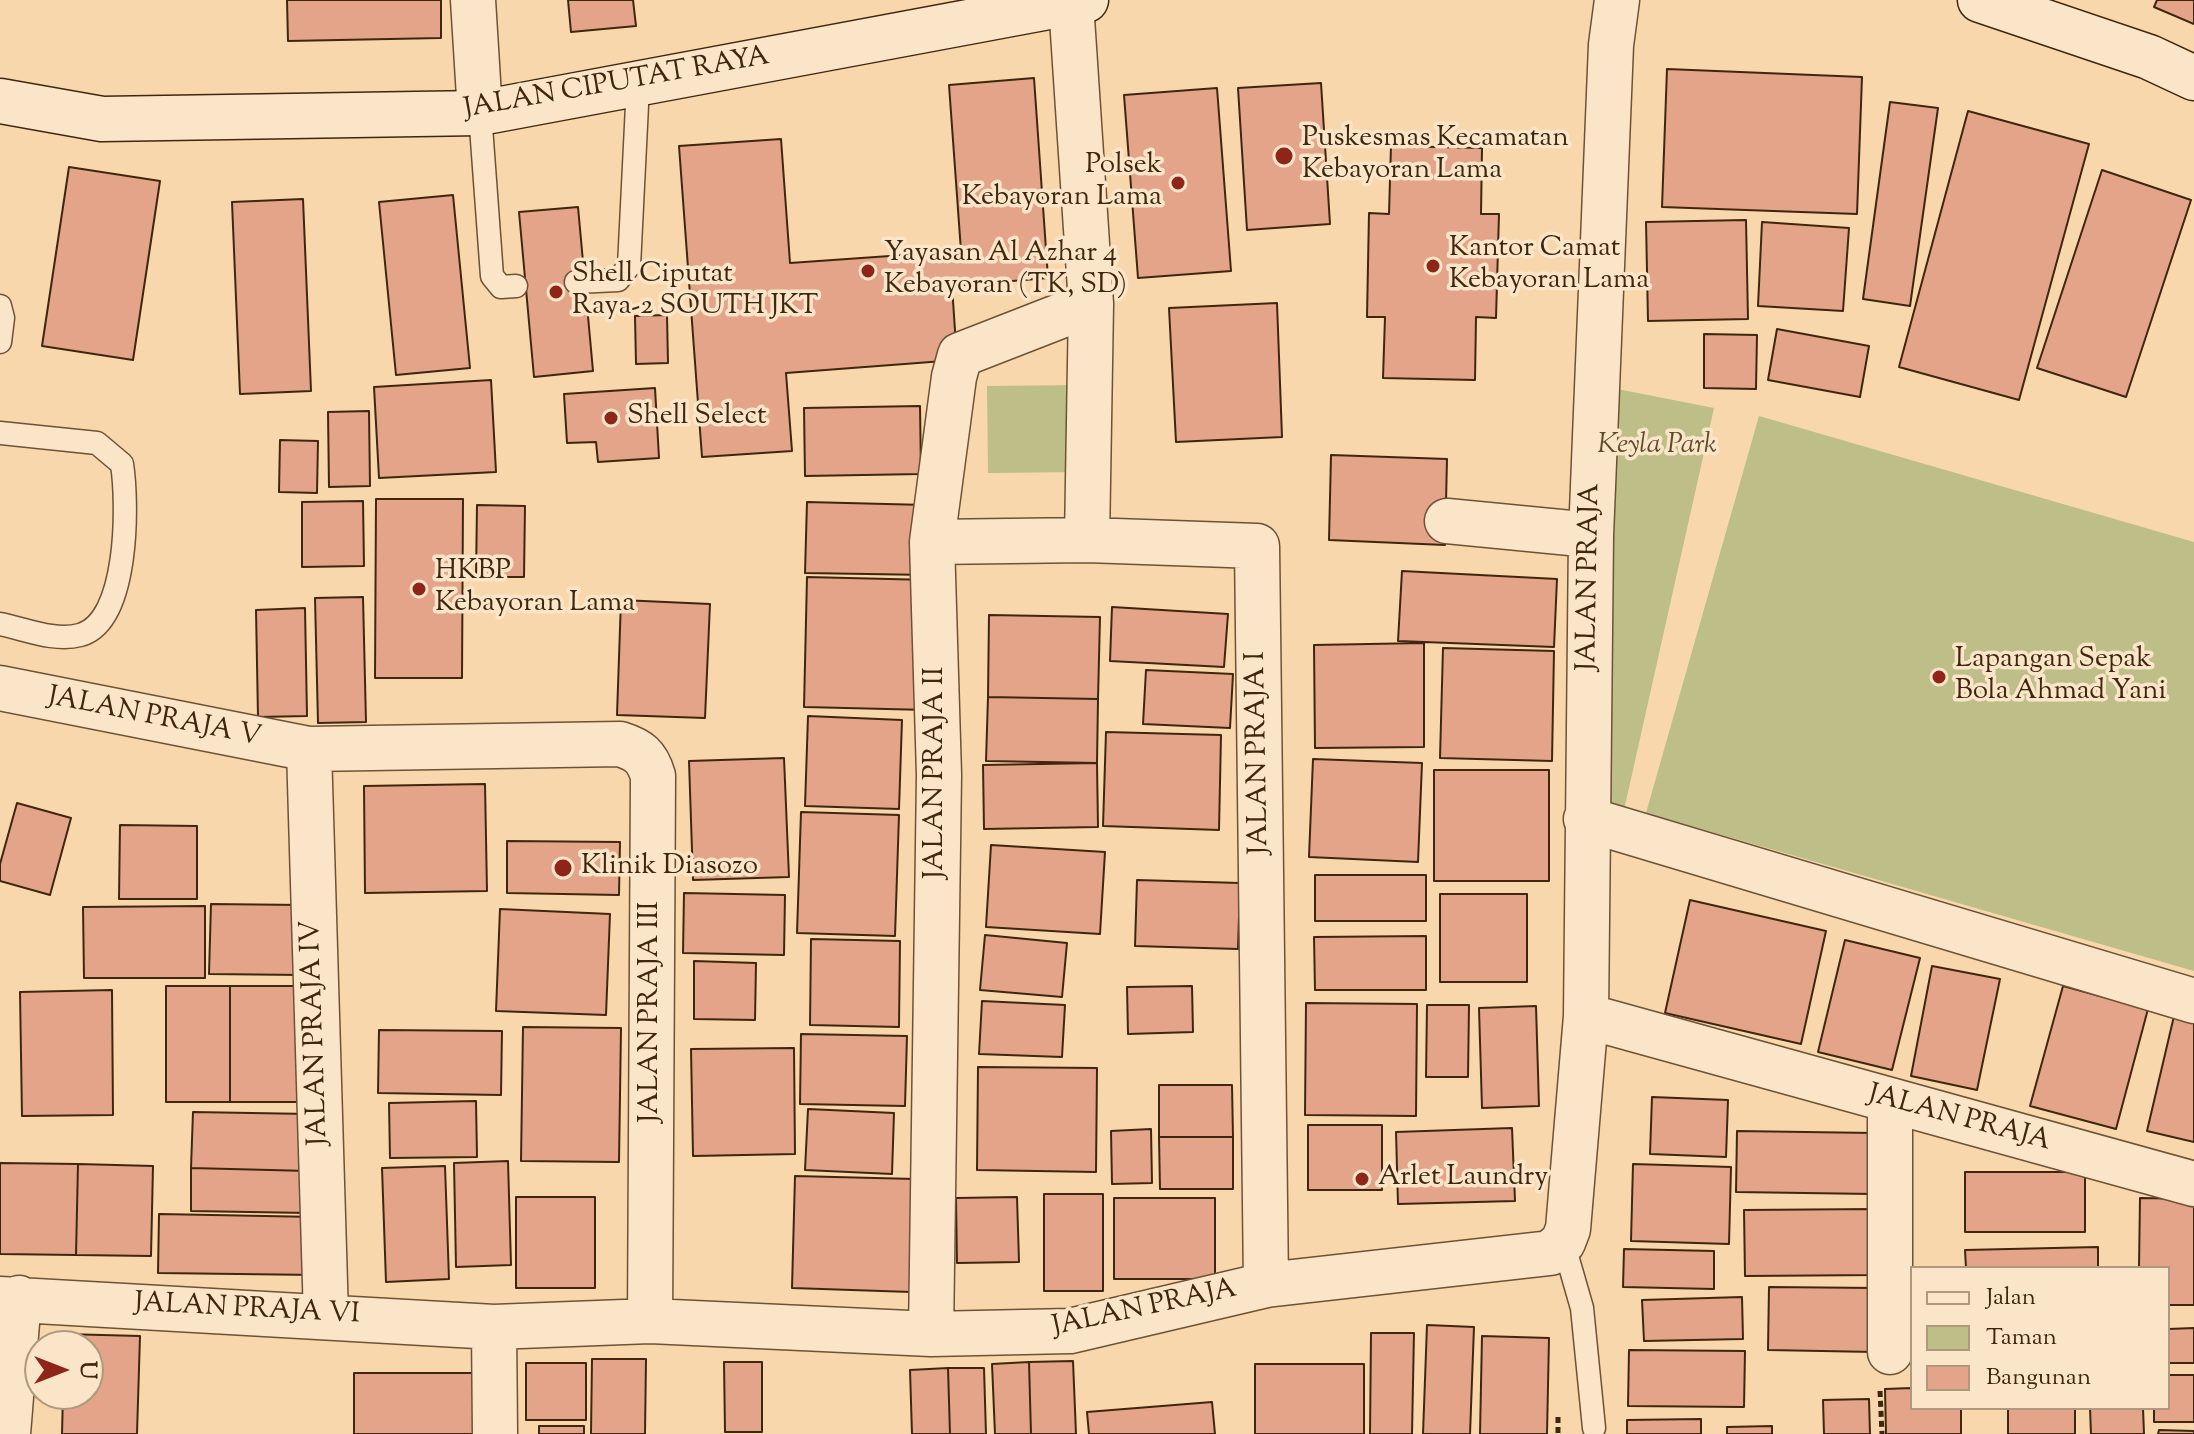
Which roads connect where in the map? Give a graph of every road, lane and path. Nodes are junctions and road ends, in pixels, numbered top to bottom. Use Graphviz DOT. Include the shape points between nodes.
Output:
graph roads {
  1 [pos="473,0"];
  2 [pos="1617,0"];
  3 [pos="1980,0"];
  4 [pos="1078,1"];
  5 [pos="2194,78"];
  6 [pos="638,85"];
  7 [pos="0,101"];
  8 [pos="480,113"];
  9 [pos="576,282"];
  10 [pos="516,286"];
  11 [pos="1091,304"];
  12 [pos="0,306"];
  13 [pos="0,342"];
  14 [pos="0,433"];
  15 [pos="1447,521"];
  16 [pos="1591,535"];
  17 [pos="1087,540"];
  18 [pos="932,542"];
  19 [pos="0,624"];
  20 [pos="0,688"];
  21 [pos="309,749"];
  22 [pos="1586,819"];
  23 [pos="2194,1001"];
  24 [pos="1586,1016"];
  25 [pos="1890,1101"];
  26 [pos="2194,1184"];
  27 [pos="1563,1242"];
  28 [pos="1266,1285"];
  29 [pos="10,1299"];
  30 [pos="326,1317"];
  31 [pos="650,1321"];
  32 [pos="494,1327"];
  33 [pos="931,1334"];
  34 [pos="1890,1352"];
  35 [pos="1594,1428"];
  36 [pos="8,1434"];
  37 [pos="495,1434"];
  1 -- 8 [label="street"];
  2 -- 16 [label="street, JALAN PRAJA"];
  3 -- 5 [label="street" via="2149,57"];
  4 -- 6 [label="street, JALAN CIPUTAT RAYA"];
  4 -- 11 [label="street"];
  6 -- 8 [label="street, JALAN CIPUTAT RAYA"];
  6 -- 9 [label="lane" via="629,266 618,280"];
  7 -- 8 [label="street, JALAN CIPUTAT RAYA" via="102,119"];
  8 -- 10 [label="lane" via="492,276 501,287"];
  11 -- 17 [label="street"];
  11 -- 18 [label="street, JALAN PRAJA II" via="960,355"];
  12 -- 13 [label="lane"];
  14 -- 19 [label="lane" via="97,443 122,464 128,499 118,577 100,623 82,635 60,637"];
  15 -- 16 [label="street"];
  16 -- 22 [label="street, JALAN PRAJA"];
  17 -- 18 [label="street, JALAN PRAJA I"];
  17 -- 28 [label="street, JALAN PRAJA I" via="1257,548"];
  18 -- 33 [label="street, JALAN PRAJA II" via="939,775"];
  20 -- 21 [label="street, JALAN PRAJA V"];
  21 -- 30 [label="street, JALAN PRAJA IV"];
  21 -- 31 [label="street, JALAN PRAJA III" via="620,744 648,760 653,776"];
  22 -- 23 [label="street"];
  22 -- 24 [label="street, JALAN PRAJA"];
  24 -- 25 [label="street, JALAN PRAJA"];
  24 -- 27 [label="street, JALAN PRAJA"];
  25 -- 26 [label="street, JALAN PRAJA"];
  25 -- 34 [label="street"];
  27 -- 28 [label="street, JALAN PRAJA" via="1550,1253"];
  27 -- 35 [label="lane" via="1582,1308"];
  28 -- 33 [label="street, JALAN PRAJA" via="1070,1331"];
  29 -- 30 [label="street, JALAN PRAJA VI"];
  29 -- 36 [label="street"];
  30 -- 32 [label="street, JALAN PRAJA VI"];
  31 -- 32 [label="street, JALAN PRAJA"];
  31 -- 33 [label="street, JALAN PRAJA"];
  32 -- 37 [label="street"];
}
